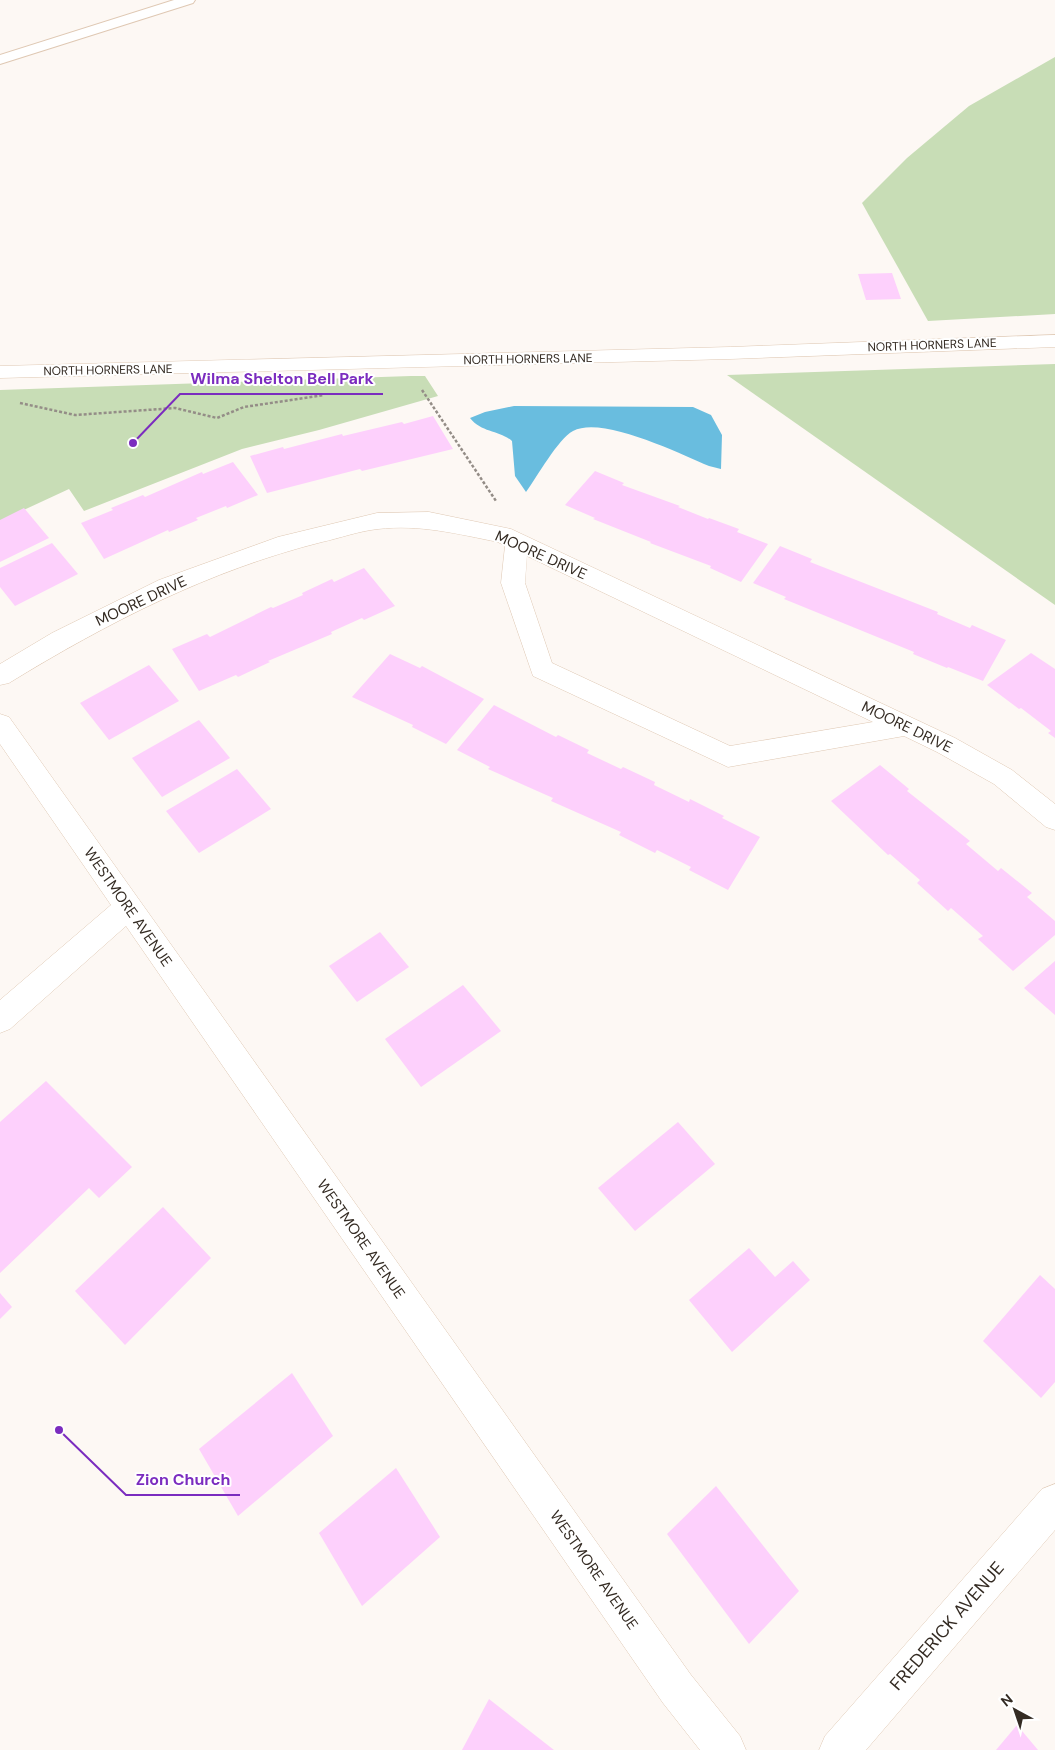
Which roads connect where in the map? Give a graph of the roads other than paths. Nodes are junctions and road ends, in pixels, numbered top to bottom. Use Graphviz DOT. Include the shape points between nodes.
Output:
graph roads {
  1 [pos="188,0"];
  2 [pos="0,60"];
  3 [pos="1055,341"];
  4 [pos="0,372"];
  5 [pos="517,542"];
  6 [pos="0,676"];
  7 [pos="0,724"];
  8 [pos="907,726"];
  9 [pos="1055,818"];
  10 [pos="128,907"];
  11 [pos="0,1019"];
  12 [pos="1054,1506"];
  13 [pos="726,1750"];
  14 [pos="838,1750"];
  1 -- 2 [label="lane"];
  3 -- 4 [label="street, NORTH HORNERS LANE" via="710,354"];
  5 -- 6 [label="street, MOORE DRIVE" via="503,535 429,520 377,521 286,543 167,586 61,639"];
  5 -- 8 [label="street, MOORE DRIVE"];
  5 -- 8 [label="street" via="513,583 542,669 728,757"];
  7 -- 10 [label="street, WESTMORE AVENUE"];
  8 -- 9 [label="street, MOORE DRIVE" via="1003,777"];
  10 -- 11 [label="street"];
  10 -- 13 [label="street, WESTMORE AVENUE" via="678,1689"];
  12 -- 14 [label="street, FREDERICK AVENUE"];
}
